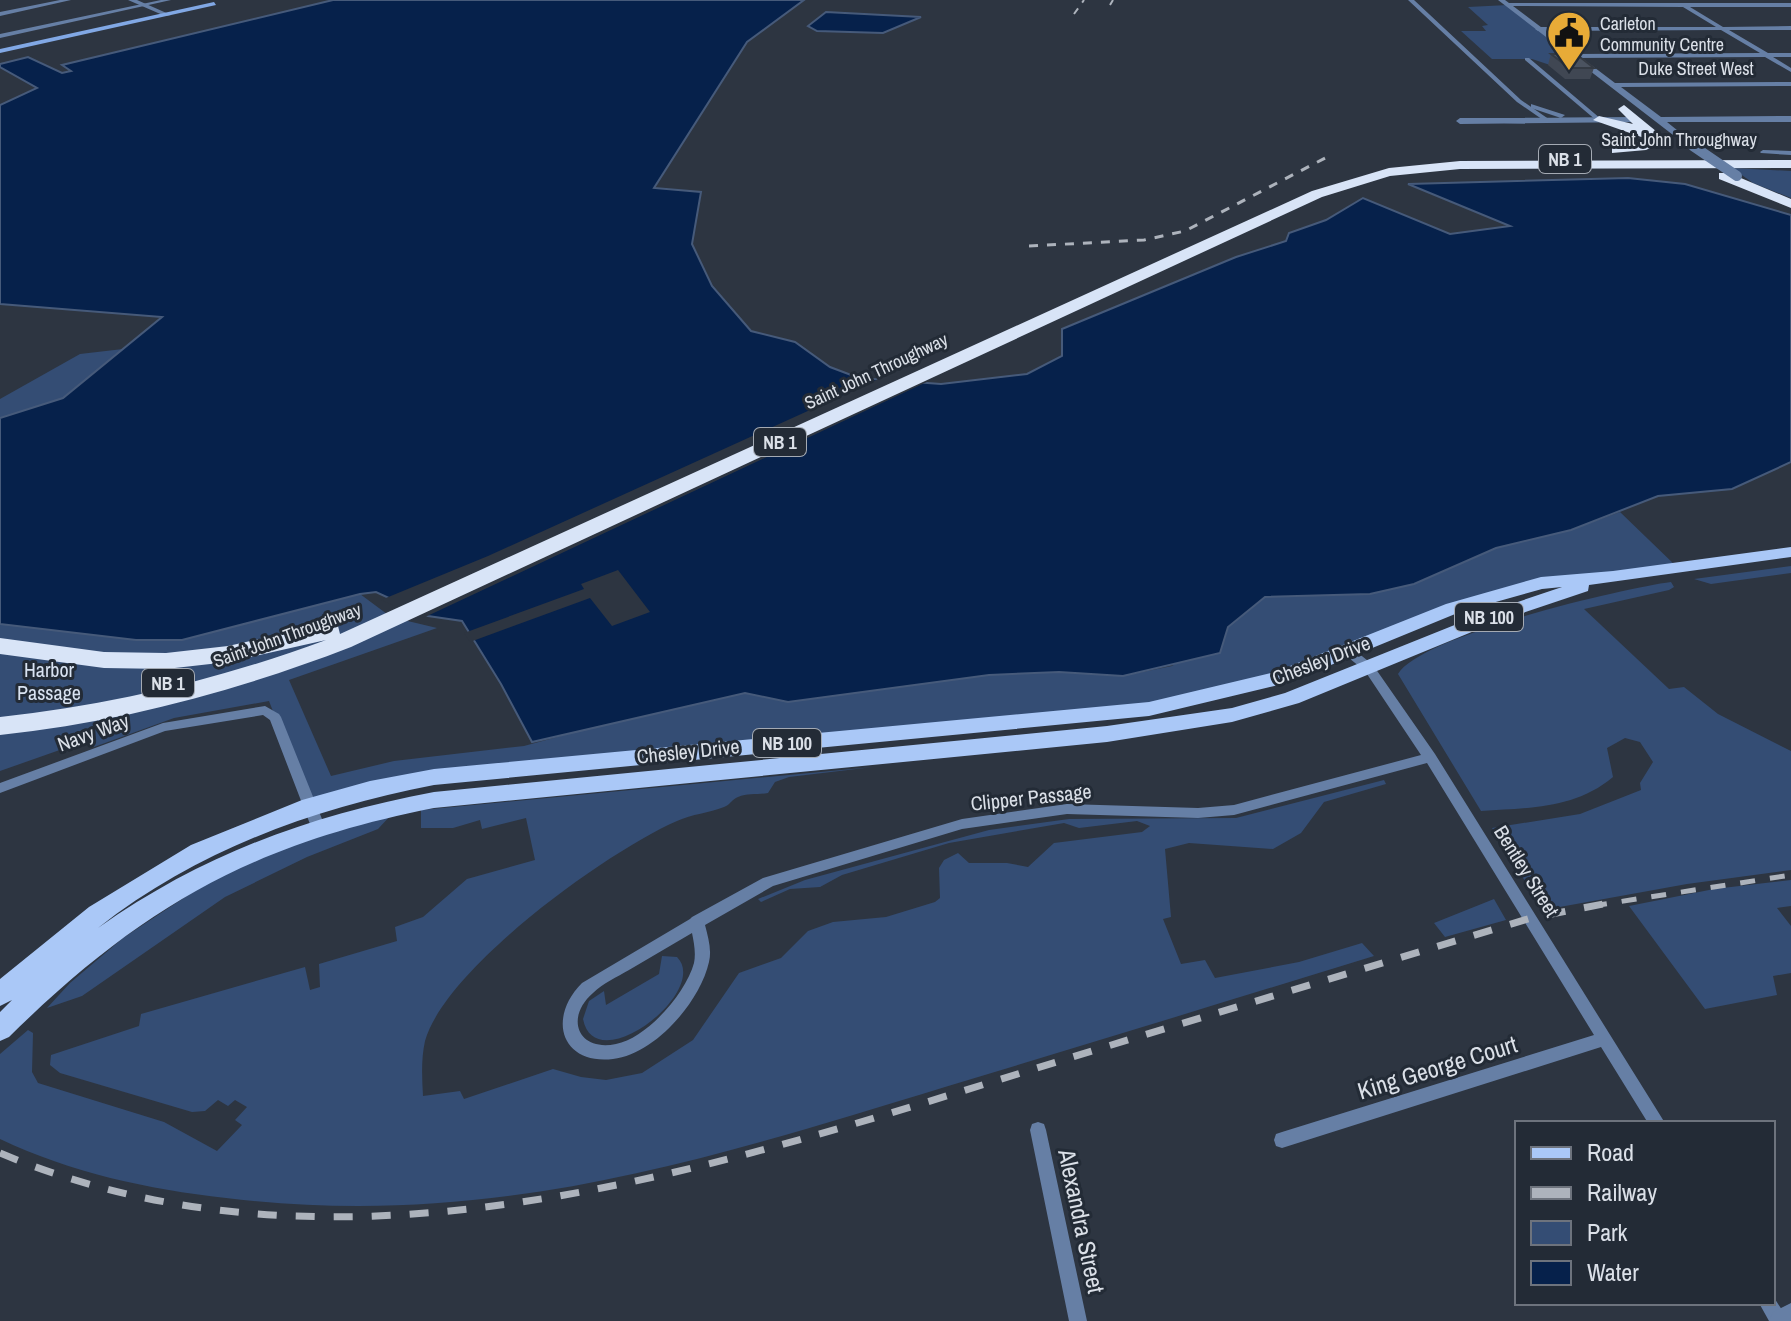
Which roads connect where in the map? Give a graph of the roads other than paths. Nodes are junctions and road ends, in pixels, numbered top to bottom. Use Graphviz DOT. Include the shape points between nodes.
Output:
graph roads {
  1 [pos="68,0"];
  2 [pos="131,0"];
  3 [pos="168,0"];
  4 [pos="1411,0"];
  5 [pos="1676,0"];
  6 [pos="218,3"];
  7 [pos="1505,3"];
  8 [pos="144,5"];
  9 [pos="1684,5"];
  10 [pos="1791,5"];
  11 [pos="0,14"];
  12 [pos="167,15"];
  13 [pos="1791,28"];
  14 [pos="1538,29"];
  15 [pos="1723,29"];
  16 [pos="0,36"];
  17 [pos="0,51"];
  18 [pos="1765,55"];
  19 [pos="1791,55"];
  20 [pos="1574,57"];
  21 [pos="1527,59"];
  22 [pos="1791,70"];
  23 [pos="1791,84"];
  24 [pos="1607,86"];
  25 [pos="1511,90"];
  26 [pos="1534,106"];
  27 [pos="1624,109"];
  28 [pos="1791,119"];
  29 [pos="1552,120"];
  30 [pos="1602,120"];
  31 [pos="1640,120"];
  32 [pos="1657,120"];
  33 [pos="1708,120"];
  34 [pos="1460,121"];
  35 [pos="1683,141"];
  36 [pos="1633,147"];
  37 [pos="1763,152"];
  38 [pos="1495,154"];
  39 [pos="1742,156"];
  40 [pos="1791,162"];
  41 [pos="1389,164"];
  42 [pos="1731,176"];
  43 [pos="1350,177"];
  44 [pos="1791,202"];
  45 [pos="1791,552"];
  46 [pos="1613,577"];
  47 [pos="330,631"];
  48 [pos="0,646"];
  49 [pos="1348,651"];
  50 [pos="1369,668"];
  51 [pos="199,692"];
  52 [pos="0,710"];
  53 [pos="1102,724"];
  54 [pos="0,726"];
  55 [pos="0,739"];
  56 [pos="1430,757"];
  57 [pos="0,788"];
  58 [pos="313,814"];
  59 [pos="697,921"];
  60 [pos="6,1001"];
  61 [pos="0,1029"];
  62 [pos="1605,1039"];
  63 [pos="1656,1121"];
  64 [pos="1038,1130"];
  65 [pos="1282,1140"];
  66 [pos="1791,1316"];
  67 [pos="1078,1321"];
  68 [pos="1781,1321"];
  1 -- 11 [label="street"];
  2 -- 8 [label="street"];
  3 -- 8 [label="street"];
  4 -- 25 [label="street"];
  5 -- 9 [label="street"];
  6 -- 12 [label="main road"];
  7 -- 9 [label="street"];
  7 -- 14 [label="street"];
  8 -- 12 [label="street"];
  8 -- 16 [label="street"];
  9 -- 10 [label="street"];
  9 -- 15 [label="street"];
  12 -- 17 [label="main road"];
  13 -- 15 [label="street"];
  14 -- 15 [label="street"];
  14 -- 20 [label="street"];
  15 -- 18 [label="street"];
  18 -- 19 [label="street"];
  18 -- 20 [label="street"];
  18 -- 22 [label="street"];
  20 -- 24 [label="street"];
  21 -- 30 [label="street"];
  23 -- 24 [label="street, Duke Street West"];
  24 -- 27 [label="street"];
  24 -- 31 [label="street"];
  24 -- 32 [label="street"];
  25 -- 26 [label="street"];
  25 -- 29 [label="street" via="1532,112"];
  26 -- 29 [label="street"];
  26 -- 30 [label="street"];
  27 -- 30 [label="street"];
  27 -- 31 [label="highway"];
  28 -- 33 [label="street"];
  29 -- 30 [label="street"];
  29 -- 34 [label="street"];
  30 -- 31 [label="street"];
  30 -- 36 [label="highway" via="1641,133 1646,139"];
  31 -- 32 [label="street"];
  31 -- 35 [label="street"];
  31 -- 36 [label="highway" via="1657,139"];
  32 -- 33 [label="street"];
  32 -- 35 [label="street"];
  33 -- 35 [label="street" via="1683,127"];
  35 -- 42 [label="street, bridge"];
  36 -- 38 [label="highway"];
  37 -- 40 [label="street"];
  38 -- 39 [label="highway, Saint John Throughway / NB 1"];
  38 -- 41 [label="highway, Saint John Throughway / NB 1"];
  39 -- 40 [label="highway, Saint John Throughway / NB 1"];
  39 -- 41 [label="highway, Saint John Throughway / NB 1" via="1466,158"];
  40 -- 43 [label="highway, Saint John Throughway / NB 1" via="1460,165"];
  41 -- 43 [label="highway, Saint John Throughway / NB 1"];
  42 -- 44 [label="highway"];
  43 -- 47 [label="highway, Saint John Throughway / NB 1"];
  43 -- 51 [label="highway, Saint John Throughway / NB 1" via="343,642"];
  45 -- 46 [label="main road, Chesley Drive / NB 100"];
  46 -- 49 [label="main road, Chesley Drive / NB 100" via="1541,583 1482,598"];
  46 -- 50 [label="main road, Chesley Drive / NB 100" via="1489,618"];
  47 -- 48 [label="highway" via="244,652 165,661"];
  47 -- 52 [label="highway, Saint John Throughway / NB 1" via="187,678"];
  49 -- 50 [label="street, Bentley Street"];
  49 -- 53 [label="main road, Chesley Drive / NB 100" via="1242,689"];
  50 -- 53 [label="main road, Chesley Drive / NB 100" via="1232,715"];
  50 -- 56 [label="street, Bentley Street"];
  51 -- 54 [label="highway, Saint John Throughway / NB 1"];
  51 -- 55 [label="highway" via="122,717"];
  53 -- 58 [label="main road, Chesley Drive / NB 100" via="434,800 350,815"];
  56 -- 59 [label="street, Clipper Passage" via="1234,810 1067,809 962,824 790,874"];
  56 -- 62 [label="street, Bentley Street"];
  57 -- 58 [label="street, Navy Way" via="163,727 265,710 275,717"];
  58 -- 60 [label="main road, Chesley Drive / NB 100" via="148,904 49,980"];
  59 -- 59 [label="street, Clipper Passage" via="702,962 678,1011 648,1035 616,1050 602,1053 580,1045 568,1023 571,1006 583,991"];
  60 -- 61 [label="main road, Chesley Drive / NB 100"];
  62 -- 63 [label="street, Bentley Street"];
  62 -- 65 [label="street, King George Court"];
  64 -- 67 [label="street, Alexandra Street"];
  66 -- 68 [label="street"];
}
